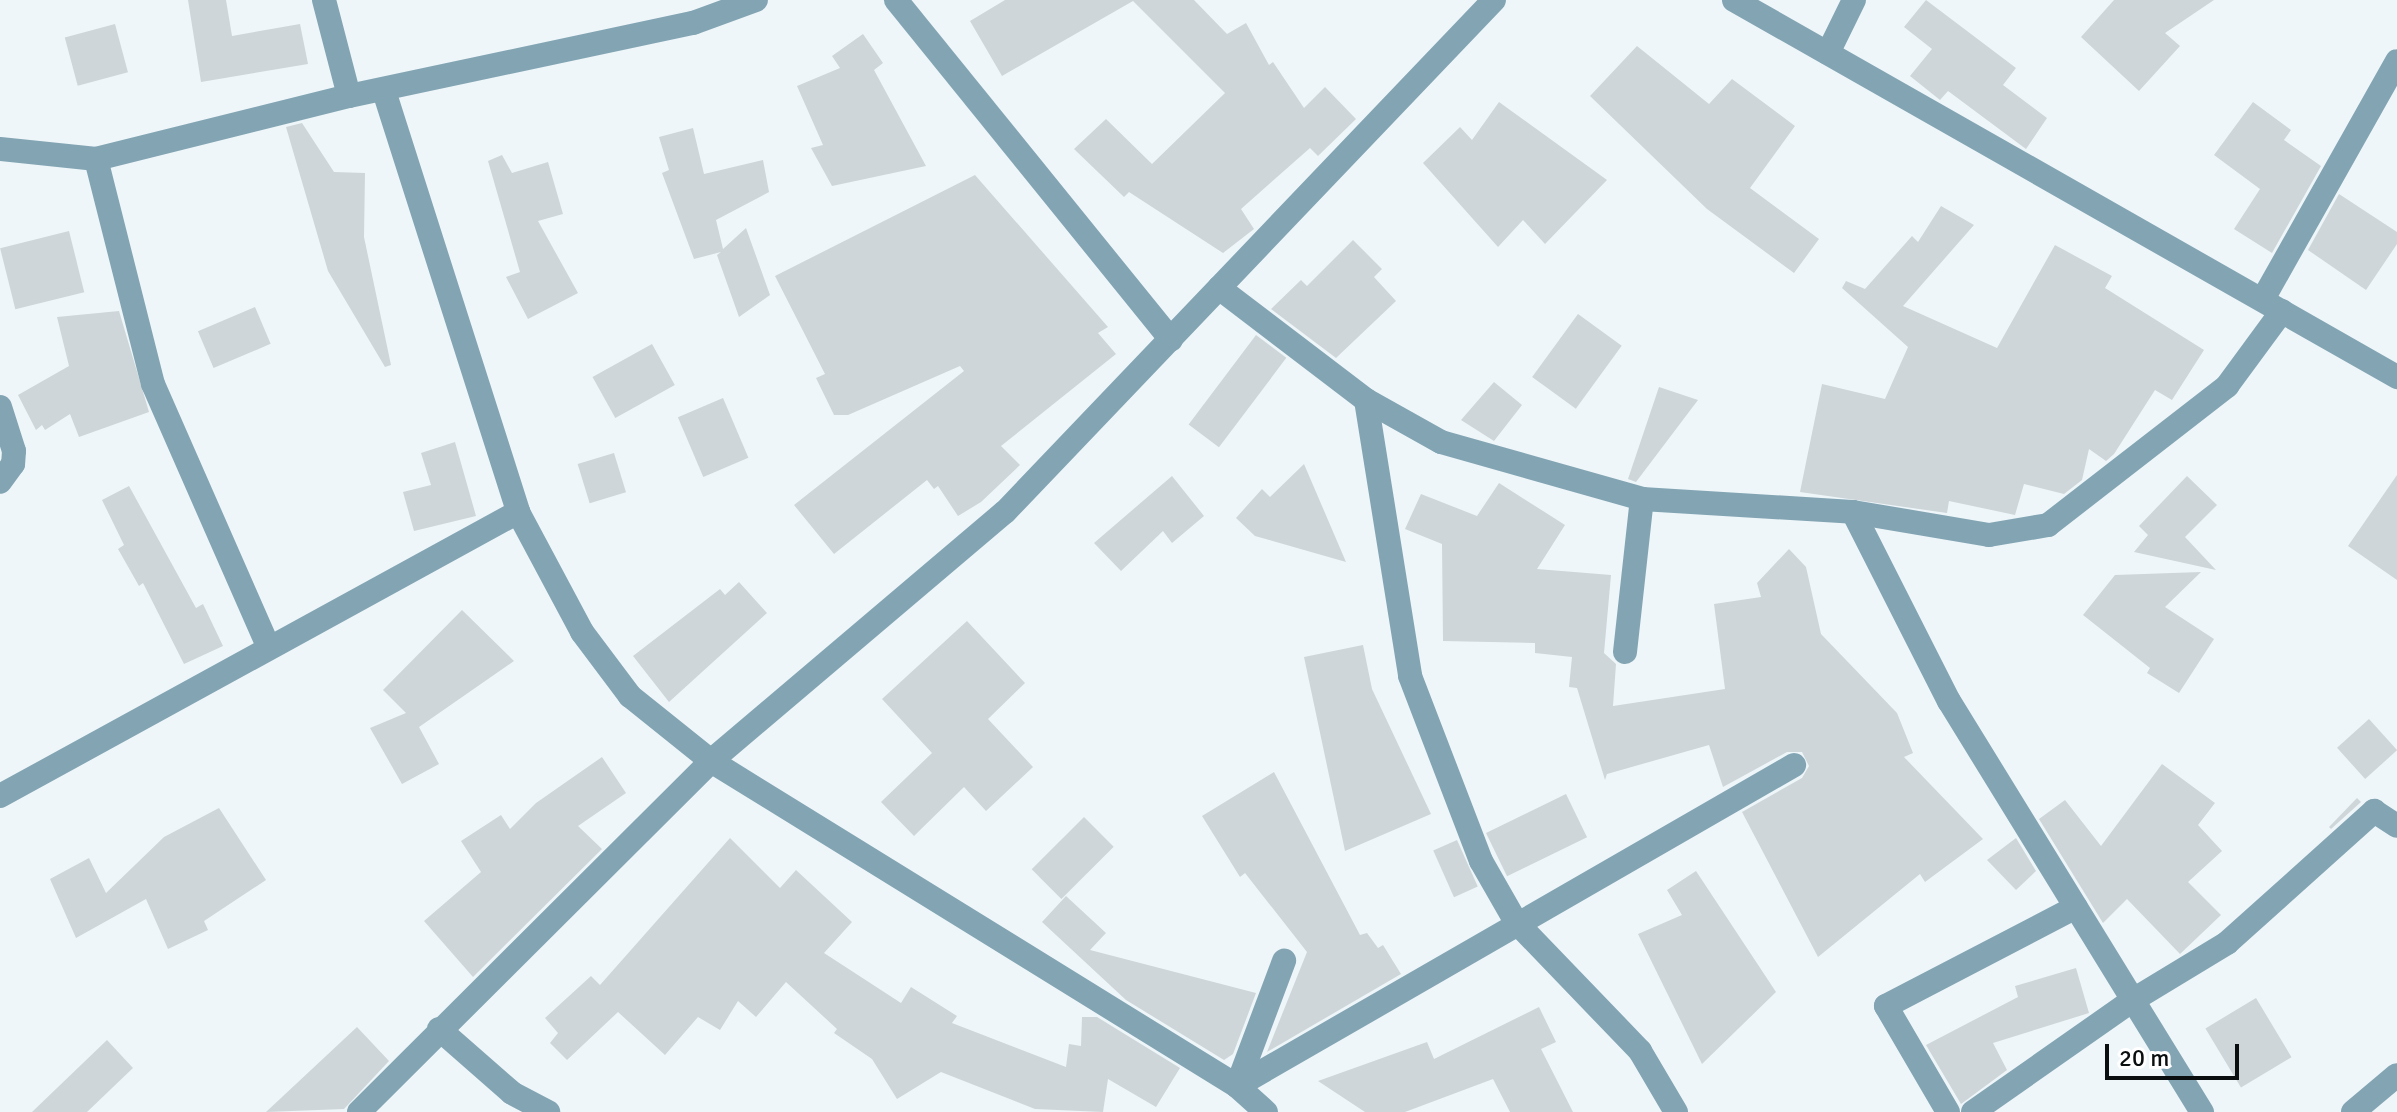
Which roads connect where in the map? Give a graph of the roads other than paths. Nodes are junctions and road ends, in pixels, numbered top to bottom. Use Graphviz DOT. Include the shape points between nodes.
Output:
graph roads {
  1 [pos="324,0"];
  2 [pos="756,0"];
  3 [pos="896,0"];
  4 [pos="1494,0"];
  5 [pos="1734,0"];
  6 [pos="1854,0"];
  7 [pos="1828,53"];
  8 [pos="2397,61"];
  9 [pos="384,91"];
  10 [pos="349,96"];
  11 [pos="0,149"];
  12 [pos="96,159"];
  13 [pos="1219,288"];
  14 [pos="2272,305"];
  15 [pos="1171,339"];
  16 [pos="2397,377"];
  17 [pos="1366,400"];
  18 [pos="0,407"];
  19 [pos="0,482"];
  20 [pos="1642,499"];
  21 [pos="518,512"];
  22 [pos="1853,512"];
  23 [pos="268,646"];
  24 [pos="1625,652"];
  25 [pos="711,761"];
  26 [pos="1794,765"];
  27 [pos="0,796"];
  28 [pos="2397,826"];
  29 [pos="2076,907"];
  30 [pos="1516,922"];
  31 [pos="1284,961"];
  32 [pos="2133,1000"];
  33 [pos="439,1029"];
  34 [pos="2397,1075"];
  35 [pos="1237,1086"];
  36 [pos="359,1112"];
  37 [pos="548,1112"];
  38 [pos="1266,1112"];
  39 [pos="1676,1112"];
  40 [pos="1948,1112"];
  41 [pos="1973,1112"];
  42 [pos="2202,1112"];
  43 [pos="2353,1112"];
  1 -- 10 [label="street"];
  2 -- 9 [label="street" via="693,23"];
  3 -- 15 [label="street"];
  4 -- 13 [label="street"];
  5 -- 7 [label="street"];
  6 -- 7 [label="street"];
  7 -- 14 [label="street"];
  8 -- 14 [label="street"];
  9 -- 10 [label="street"];
  9 -- 21 [label="street"];
  10 -- 12 [label="street"];
  11 -- 12 [label="street"];
  12 -- 23 [label="street" via="153,384"];
  13 -- 15 [label="street"];
  13 -- 17 [label="street"];
  14 -- 16 [label="street"];
  14 -- 22 [label="street" via="2227,386 2048,525 1989,535"];
  15 -- 25 [label="street" via="1005,512"];
  17 -- 20 [label="street" via="1441,442"];
  17 -- 30 [label="street" via="1410,676 1481,861"];
  18 -- 19 [label="street" via="14,451 13,464"];
  20 -- 22 [label="street"];
  20 -- 24 [label="street"];
  21 -- 23 [label="street"];
  21 -- 25 [label="street" via="582,632 630,696"];
  22 -- 29 [label="street" via="1949,701"];
  23 -- 27 [label="street"];
  25 -- 33 [label="street"];
  25 -- 35 [label="street"];
  26 -- 30 [label="street"];
  28 -- 32 [label="street" via="2374,811 2227,943"];
  29 -- 32 [label="street"];
  29 -- 40 [label="street" via="1886,1006"];
  30 -- 35 [label="street"];
  30 -- 39 [label="street" via="1640,1051"];
  31 -- 35 [label="street"];
  32 -- 41 [label="street"];
  32 -- 42 [label="street"];
  33 -- 36 [label="street"];
  33 -- 37 [label="street" via="512,1093"];
  34 -- 43 [label="street"];
  35 -- 38 [label="street"];
}
